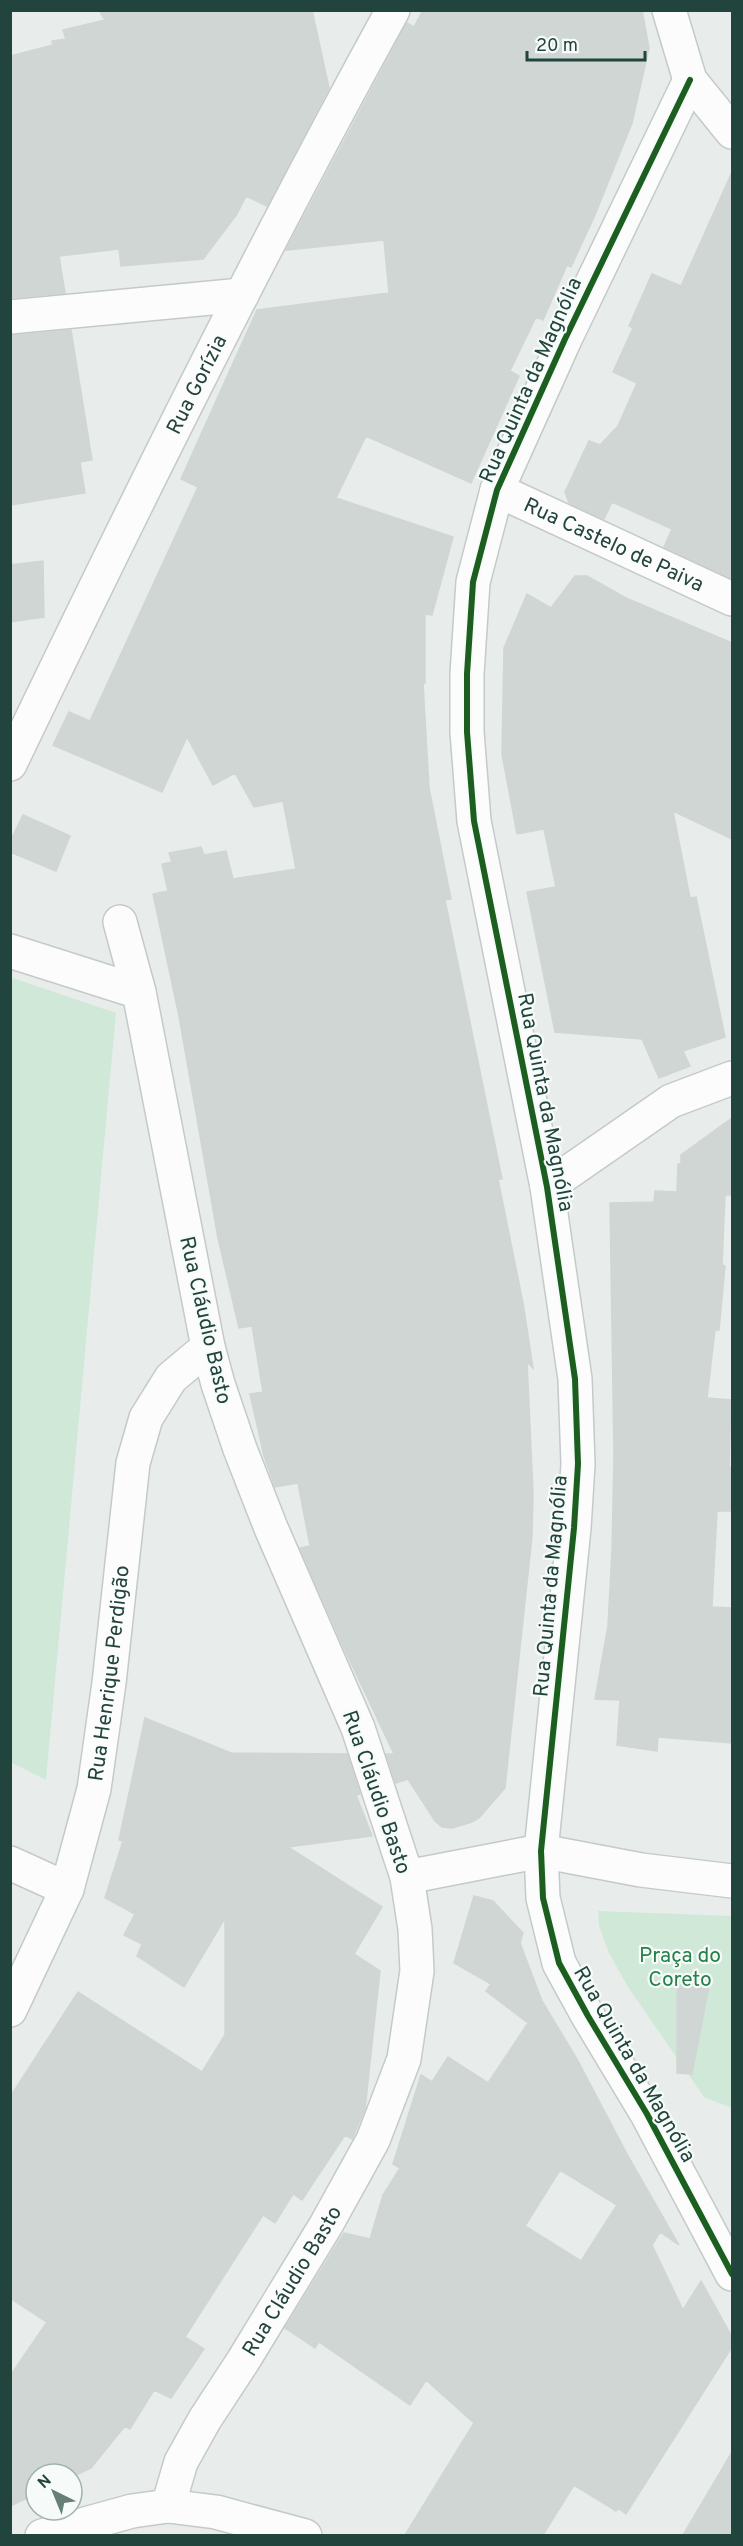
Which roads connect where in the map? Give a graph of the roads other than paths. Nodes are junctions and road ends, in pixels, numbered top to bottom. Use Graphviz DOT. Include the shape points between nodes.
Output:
graph roads {
  1 [pos="393,10"];
  2 [pos="669,10"];
  3 [pos="690,80"];
  4 [pos="732,132"];
  5 [pos="242,296"];
  6 [pos="10,317"];
  7 [pos="497,490"];
  8 [pos="732,599"];
  9 [pos="10,764"];
  10 [pos="120,922"];
  11 [pos="10,951"];
  12 [pos="139,992"];
  13 [pos="732,1078"];
  14 [pos="547,1187"];
  15 [pos="208,1347"];
  16 [pos="541,1851"];
  17 [pos="10,1863"];
  18 [pos="407,1877"];
  19 [pos="732,1881"];
  20 [pos="67,1889"];
  21 [pos="10,2010"];
  22 [pos="732,2274"];
  23 [pos="168,2506"];
  24 [pos="42,2535"];
  25 [pos="305,2535"];
  1 -- 5 [label="street, Rua Gorízia"];
  2 -- 3 [label="street"];
  3 -- 4 [label="street"];
  3 -- 7 [label="street, Rua Quinta da Magnólia"];
  5 -- 6 [label="street"];
  5 -- 9 [label="street, Rua Gorízia" via="112,551"];
  7 -- 8 [label="street, Rua Castelo de Paiva"];
  7 -- 14 [label="street, Rua Quinta da Magnólia" via="473,582 467,732 474,821"];
  10 -- 12 [label="street, Rua Cláudio Basto"];
  11 -- 12 [label="street"];
  12 -- 15 [label="street, Rua Cláudio Basto"];
  13 -- 14 [label="street" via="671,1101"];
  14 -- 16 [label="street, Rua Quinta da Magnólia" via="575,1379 578,1464"];
  15 -- 18 [label="street, Rua Cláudio Basto" via="240,1449 271,1528 358,1728"];
  15 -- 20 [label="street, Rua Henrique Perdigão" via="171,1378 146,1418 133,1463 94,1789"];
  16 -- 18 [label="street"];
  16 -- 19 [label="street" via="641,1870"];
  16 -- 22 [label="street, Rua Quinta da Magnólia" via="543,1898 559,1963 647,2114"];
  17 -- 20 [label="street"];
  18 -- 23 [label="street, Rua Cláudio Basto" via="417,1971 404,2059 373,2140 326,2225 190,2445"];
  20 -- 21 [label="street, Rua Henrique Perdigão"];
  23 -- 24 [label="street" via="132,2511"];
  23 -- 25 [label="street" via="216,2512"];
}
